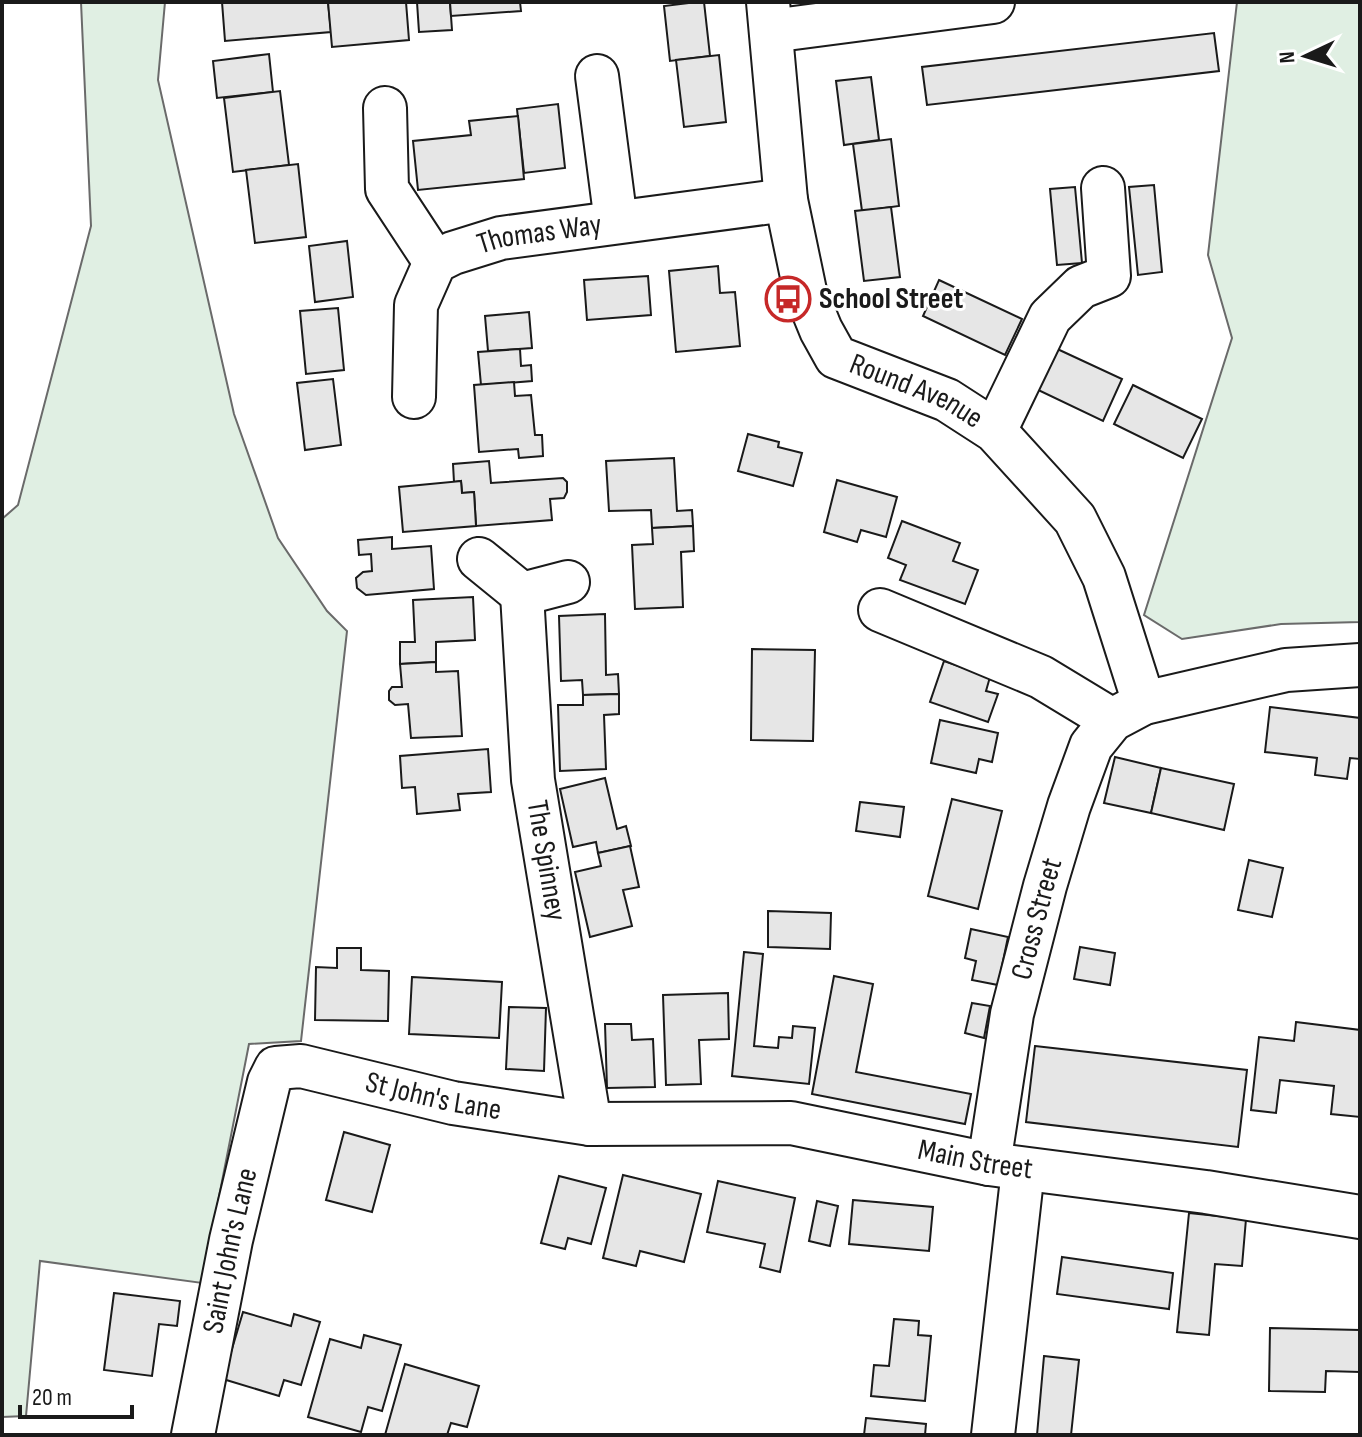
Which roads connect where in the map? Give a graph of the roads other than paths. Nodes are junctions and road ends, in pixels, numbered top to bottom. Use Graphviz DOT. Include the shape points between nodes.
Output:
graph roads {
  1 [pos="993,2"];
  2 [pos="769,16"];
  3 [pos="597,76"];
  4 [pos="385,108"];
  5 [pos="1103,188"];
  6 [pos="786,200"];
  7 [pos="616,222"];
  8 [pos="435,262"];
  9 [pos="414,397"];
  10 [pos="995,431"];
  11 [pos="479,559"];
  12 [pos="568,582"];
  13 [pos="522,594"];
  14 [pos="880,610"];
  15 [pos="1360,665"];
  16 [pos="1128,712"];
  17 [pos="276,1068"];
  18 [pos="590,1124"];
  19 [pos="1006,1167"];
  20 [pos="1360,1217"];
  21 [pos="193,1435"];
  22 [pos="993,1435"];
  1 -- 2 [label="street"];
  2 -- 6 [label="street, Round Avenue"];
  3 -- 7 [label="street"];
  4 -- 8 [label="street" via="387,189"];
  5 -- 10 [label="street" via="1109,276 1081,287 1050,317"];
  6 -- 7 [label="street, Thomas Way"];
  6 -- 10 [label="street, Round Avenue" via="805,291 836,357 947,400"];
  7 -- 8 [label="street, Thomas Way" via="501,238"];
  8 -- 9 [label="street" via="416,305"];
  10 -- 16 [label="street, Round Avenue" via="1075,519 1104,577"];
  11 -- 13 [label="street"];
  12 -- 13 [label="street"];
  13 -- 18 [label="street, The Spinney" via="533,780"];
  14 -- 16 [label="street"];
  15 -- 16 [label="street" via="1286,670"];
  16 -- 19 [label="street, Cross Street" via="1091,746 1045,886 1012,1014"];
  17 -- 18 [label="street, St John's Lane" via="301,1066 453,1103"];
  17 -- 21 [label="street, Saint John's Lane" via="231,1240"];
  18 -- 19 [label="street, Main Street" via="791,1123"];
  19 -- 20 [label="street, Main Street"];
  19 -- 22 [label="street, Cross Street"];
}
